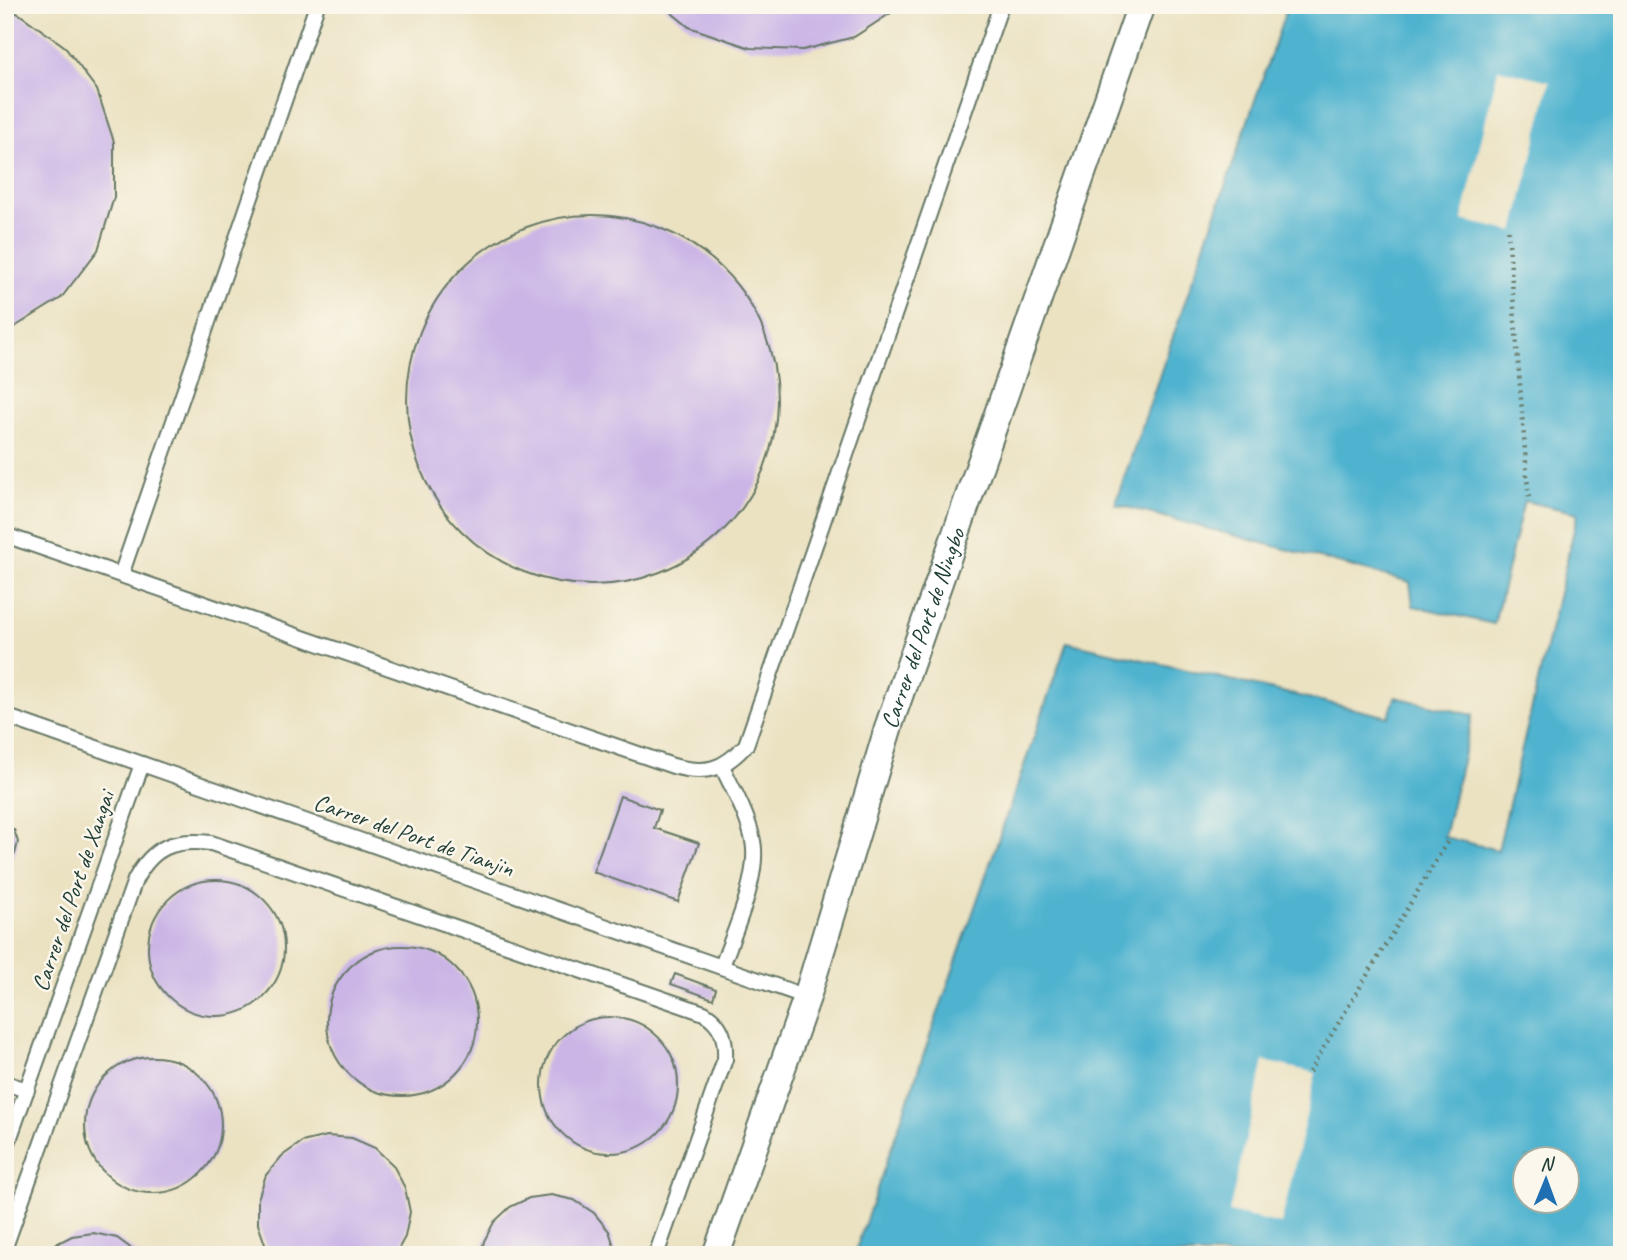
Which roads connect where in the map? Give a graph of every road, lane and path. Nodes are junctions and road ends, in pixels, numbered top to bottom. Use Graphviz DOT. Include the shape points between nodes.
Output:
graph roads {
  1 [pos="317,5"];
  2 [pos="1001,5"];
  3 [pos="1141,5"];
  4 [pos="1508,230"];
  5 [pos="1529,502"];
  6 [pos="5,535"];
  7 [pos="121,575"];
  8 [pos="5,716"];
  9 [pos="142,764"];
  10 [pos="722,766"];
  11 [pos="1449,839"];
  12 [pos="723,966"];
  13 [pos="807,997"];
  14 [pos="1309,1072"];
  15 [pos="5,1083"];
  16 [pos="27,1090"];
  17 [pos="5,1151"];
  18 [pos="5,1247"];
  19 [pos="656,1255"];
  20 [pos="716,1255"];
  1 -- 7 [label="lane"];
  2 -- 10 [label="lane" via="746,745"];
  3 -- 13 [label="street, Carrer del Port de Ningbo" via="890,722"];
  4 -- 5 [label="path"];
  6 -- 7 [label="lane"];
  7 -- 10 [label="lane" via="673,766 695,772"];
  8 -- 9 [label="lane, Carrer del Port de Tianjin"];
  9 -- 12 [label="lane, Carrer del Port de Tianjin"];
  9 -- 16 [label="lane, Carrer del Port de Xangai"];
  10 -- 12 [label="lane" via="749,822 755,855"];
  11 -- 14 [label="path"];
  12 -- 13 [label="lane, Carrer del Port de Tianjin"];
  13 -- 20 [label="street, Carrer del Port de Ningbo"];
  15 -- 16 [label="lane"];
  16 -- 17 [label="lane, Carrer del Port de Xangai"];
  18 -- 19 [label="lane" via="135,880 155,852 192,841 211,843 715,1020 726,1044 725,1059"];
}
